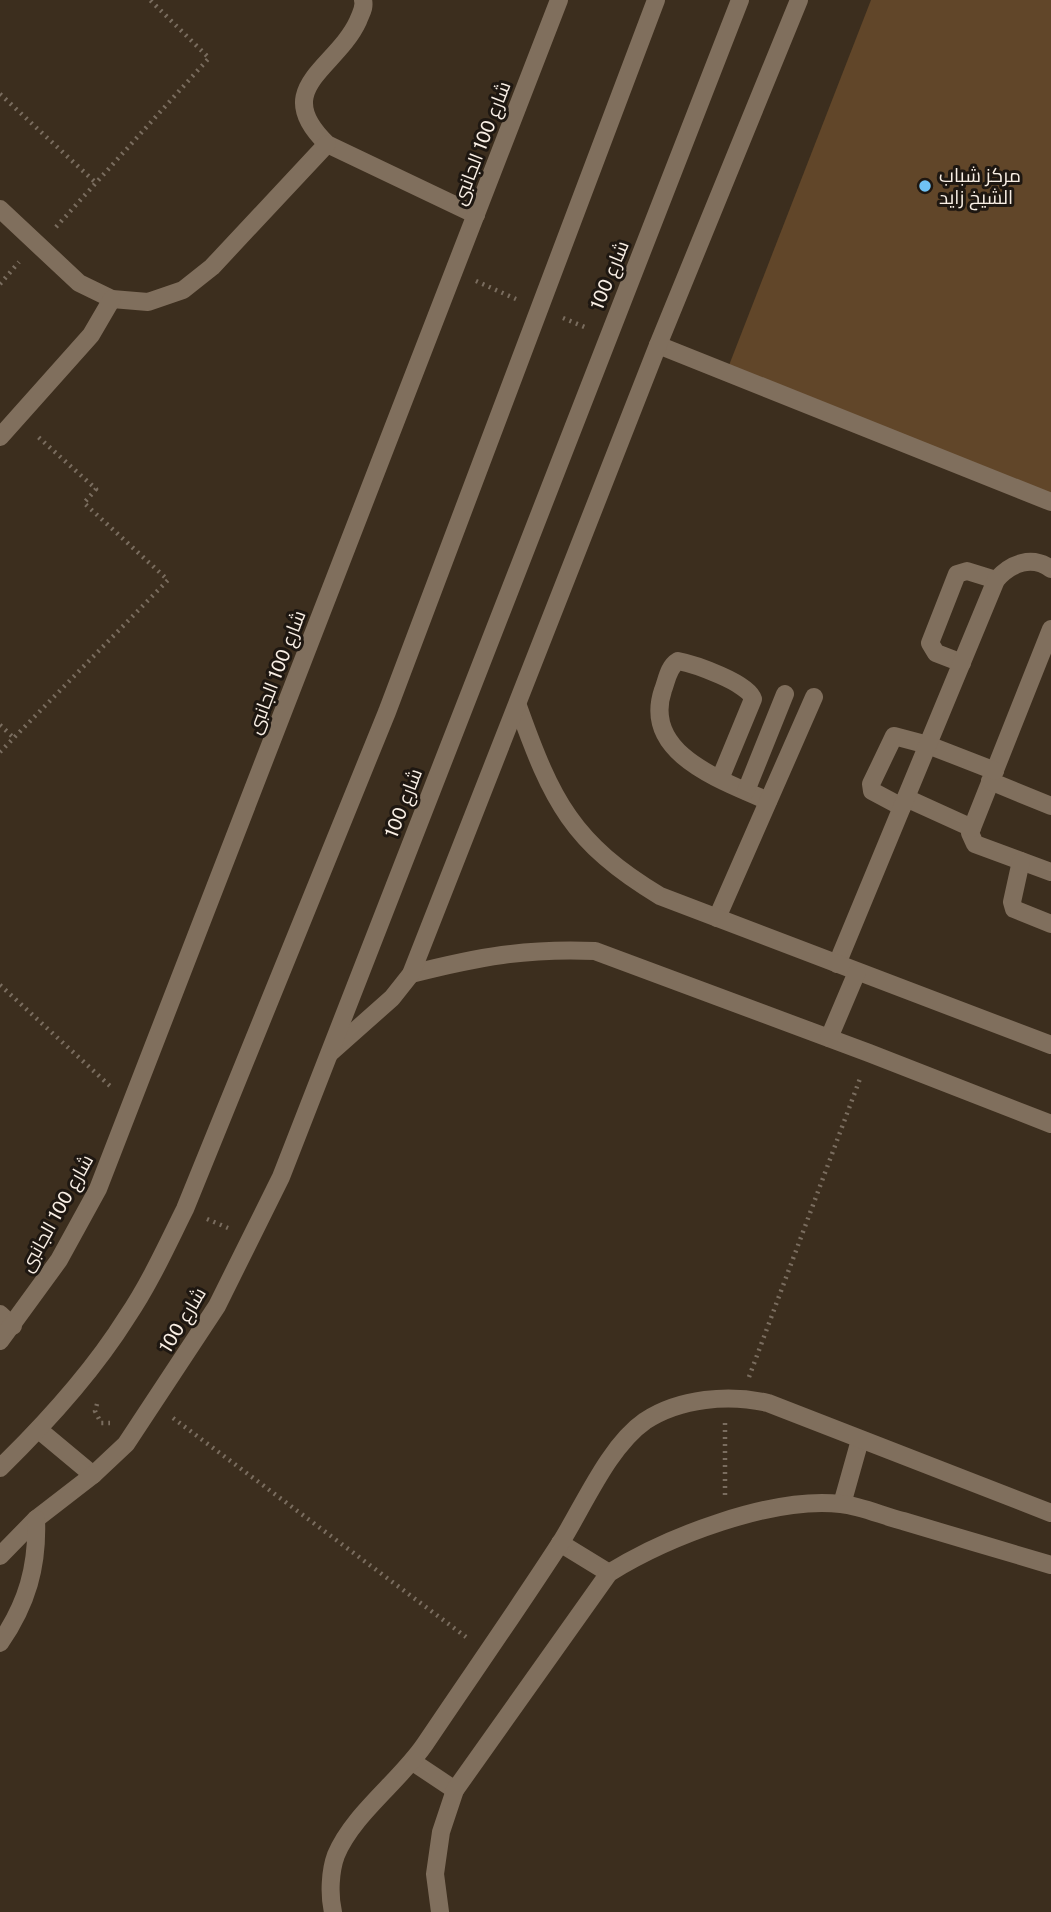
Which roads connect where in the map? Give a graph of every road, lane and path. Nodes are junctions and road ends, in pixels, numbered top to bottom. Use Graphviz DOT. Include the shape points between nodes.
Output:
graph roads {
  1 [pos="149,0"];
  2 [pos="363,0"];
  3 [pos="559,0"];
  4 [pos="656,0"];
  5 [pos="740,0"];
  6 [pos="799,0"];
  7 [pos="0,94"];
  8 [pos="327,144"];
  9 [pos="96,183"];
  10 [pos="0,209"];
  11 [pos="476,215"];
  12 [pos="39,246"];
  13 [pos="112,299"];
  14 [pos="567,305"];
  15 [pos="588,314"];
  16 [pos="557,331"];
  17 [pos="578,339"];
  18 [pos="658,345"];
  19 [pos="18,418"];
  20 [pos="0,437"];
  21 [pos="1051,502"];
  22 [pos="1051,569"];
  23 [pos="996,580"];
  24 [pos="1051,629"];
  25 [pos="962,663"];
  26 [pos="785,694"];
  27 [pos="814,697"];
  28 [pos="518,706"];
  29 [pos="0,726"];
  30 [pos="14,738"];
  31 [pos="928,745"];
  32 [pos="0,752"];
  33 [pos="993,776"];
  34 [pos="720,779"];
  35 [pos="746,791"];
  36 [pos="768,801"];
  37 [pos="904,802"];
  38 [pos="1051,806"];
  39 [pos="972,828"];
  40 [pos="1021,861"];
  41 [pos="1051,872"];
  42 [pos="717,918"];
  43 [pos="1051,924"];
  44 [pos="837,964"];
  45 [pos="857,972"];
  46 [pos="411,975"];
  47 [pos="0,985"];
  48 [pos="829,1038"];
  49 [pos="1051,1045"];
  50 [pos="869,1053"];
  51 [pos="327,1056"];
  52 [pos="131,1106"];
  53 [pos="1051,1124"];
  54 [pos="214,1208"];
  55 [pos="185,1209"];
  56 [pos="236,1217"];
  57 [pos="209,1220"];
  58 [pos="231,1229"];
  59 [pos="204,1230"];
  60 [pos="225,1241"];
  61 [pos="6,1320"];
  62 [pos="0,1341"];
  63 [pos="733,1397"];
  64 [pos="98,1398"];
  65 [pos="155,1404"];
  66 [pos="116,1416"];
  67 [pos="39,1430"];
  68 [pos="860,1440"];
  69 [pos="0,1468"];
  70 [pos="93,1475"];
  71 [pos="842,1504"];
  72 [pos="1051,1513"];
  73 [pos="36,1519"];
  74 [pos="725,1522"];
  75 [pos="560,1543"];
  76 [pos="0,1556"];
  77 [pos="1051,1565"];
  78 [pos="610,1573"];
  79 [pos="0,1643"];
  80 [pos="486,1653"];
  81 [pos="413,1762"];
  82 [pos="455,1790"];
  83 [pos="333,1912"];
  84 [pos="440,1912"];
  1 -- 9 [label="path" via="209,58"];
  2 -- 8 [label="street" via="351,35 313,76 303,100 308,126"];
  3 -- 11 [label="street, شارع 100 الجانبى"];
  4 -- 55 [label="street" via="392,699"];
  5 -- 51 [label="street, شارع 100"];
  6 -- 18 [label="street"];
  7 -- 9 [label="path"];
  8 -- 11 [label="street"];
  8 -- 13 [label="street" via="212,267 183,290 148,302"];
  9 -- 12 [label="path"];
  10 -- 12 [label="street"];
  11 -- 52 [label="street, شارع 100 الجانبى"];
  12 -- 13 [label="street" via="79,284"];
  13 -- 19 [label="street" via="91,335"];
  14 -- 16 [label="path"];
  15 -- 17 [label="path"];
  18 -- 21 [label="street"];
  18 -- 28 [label="street"];
  19 -- 20 [label="street"];
  19 -- 30 [label="path" via="96,489 83,503 167,580"];
  22 -- 23 [label="street" via="1042,562 1022,562"];
  23 -- 25 [label="street"];
  23 -- 25 [label="street" via="967,571 957,575 930,643 936,653"];
  24 -- 33 [label="street"];
  25 -- 31 [label="street"];
  26 -- 35 [label="street"];
  27 -- 36 [label="street"];
  28 -- 42 [label="street" via="556,800 584,838 619,871 650,890"];
  28 -- 46 [label="street"];
  29 -- 30 [label="path"];
  30 -- 32 [label="path"];
  31 -- 33 [label="street"];
  31 -- 37 [label="street"];
  31 -- 37 [label="street" via="894,736 871,784 876,795"];
  33 -- 38 [label="street"];
  33 -- 39 [label="street"];
  34 -- 34 [label="street" via="752,694 744,686 678,662 671,668 660,698 669,740 683,757"];
  34 -- 35 [label="street"];
  35 -- 36 [label="street"];
  36 -- 42 [label="street"];
  37 -- 39 [label="street"];
  37 -- 44 [label="street"];
  39 -- 40 [label="street" via="975,844"];
  40 -- 41 [label="street"];
  40 -- 43 [label="street" via="1014,909"];
  42 -- 44 [label="street"];
  44 -- 45 [label="street"];
  45 -- 48 [label="street"];
  45 -- 49 [label="street"];
  46 -- 48 [label="street" via="500,953 596,951"];
  46 -- 51 [label="street"];
  47 -- 52 [label="path"];
  48 -- 50 [label="street"];
  50 -- 53 [label="street"];
  50 -- 63 [label="path"];
  51 -- 65 [label="street, شارع 100" via="281,1177 228,1283"];
  52 -- 61 [label="street, شارع 100 الجانبى" via="91,1201 59,1260"];
  54 -- 57 [label="path"];
  55 -- 57 [label="path"];
  55 -- 67 [label="street" via="127,1318"];
  56 -- 58 [label="path"];
  57 -- 58 [label="path"];
  57 -- 59 [label="path"];
  58 -- 60 [label="path"];
  61 -- 62 [label="street, شارع 100 الجانبى"];
  63 -- 68 [label="street" via="768,1403"];
  63 -- 74 [label="path"];
  63 -- 75 [label="street" via="687,1404 646,1421 621,1443"];
  64 -- 66 [label="path" via="95,1411 101,1423 109,1424"];
  65 -- 70 [label="street, شارع 100" via="126,1444"];
  65 -- 80 [label="path"];
  67 -- 69 [label="street"];
  67 -- 70 [label="street"];
  68 -- 71 [label="street"];
  68 -- 72 [label="street"];
  70 -- 73 [label="street, شارع 100"];
  71 -- 74 [label="street" via="803,1505"];
  71 -- 77 [label="street"];
  73 -- 76 [label="street, شارع 100"];
  73 -- 79 [label="street" via="34,1569 26,1598"];
  74 -- 78 [label="street" via="643,1552"];
  75 -- 78 [label="street"];
  75 -- 80 [label="street"];
  78 -- 82 [label="street"];
  80 -- 81 [label="street"];
  81 -- 82 [label="street"];
  81 -- 83 [label="street" via="359,1819 336,1855 329,1898"];
  82 -- 84 [label="street" via="440,1832 435,1874"];
}
